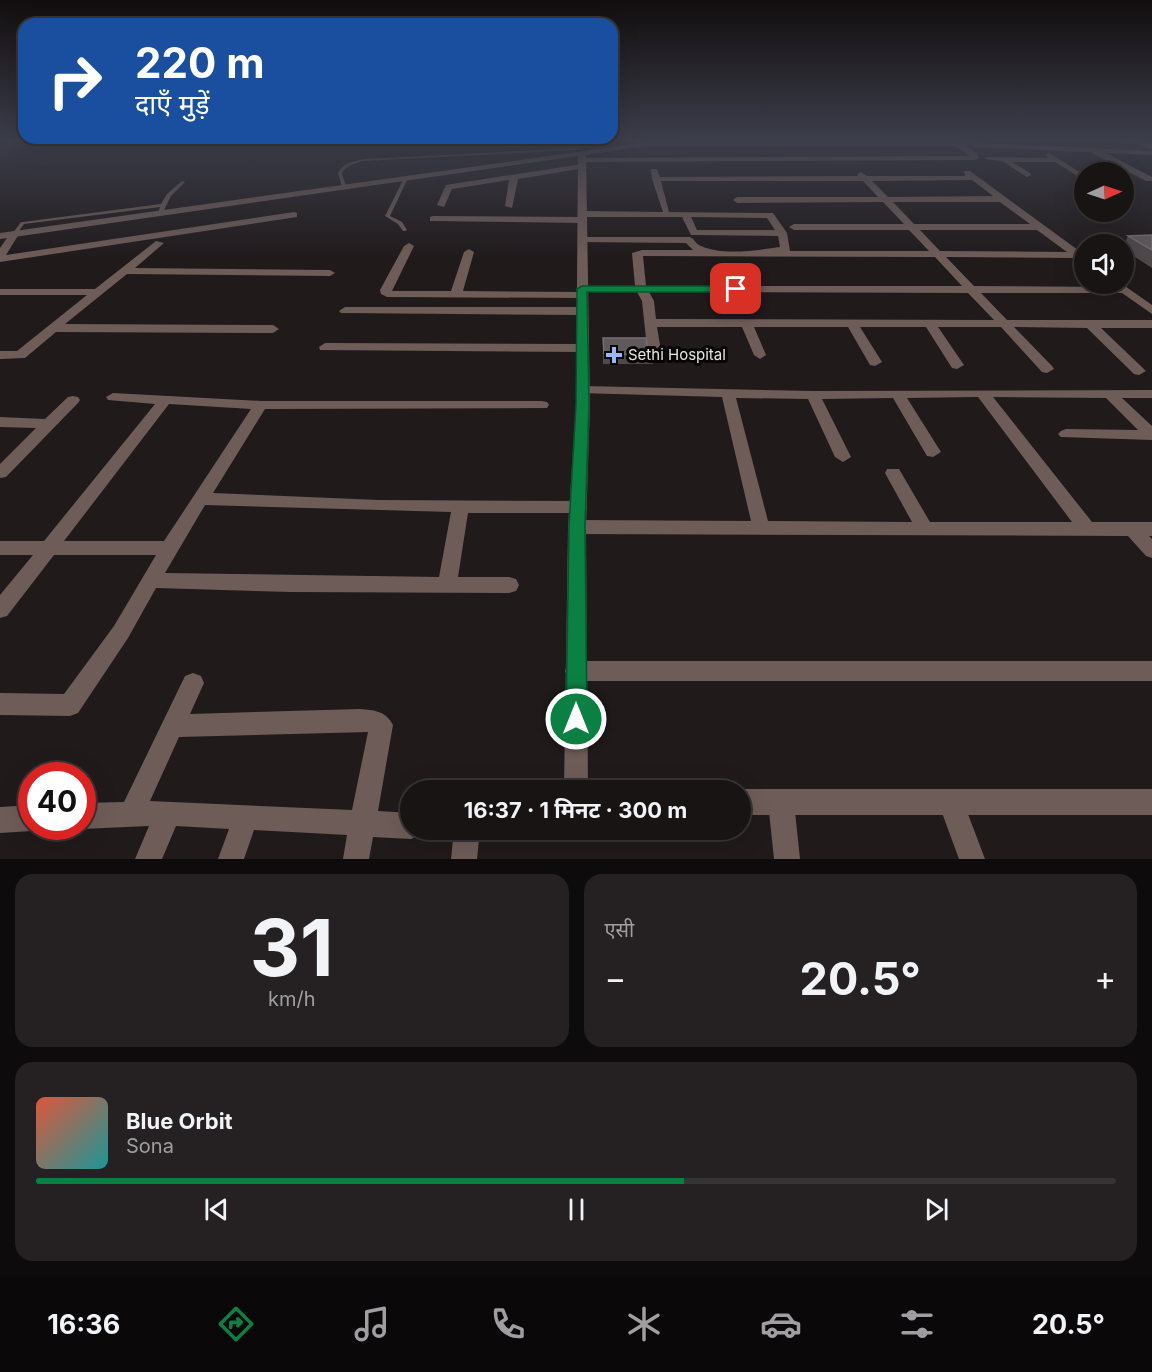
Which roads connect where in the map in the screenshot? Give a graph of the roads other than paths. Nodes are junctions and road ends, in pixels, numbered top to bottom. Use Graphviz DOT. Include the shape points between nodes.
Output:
graph roads {
  1 [pos="343,179"];
  2 [pos="399,179"];
  3 [pos="405,179"];
  4 [pos="496,179"];
  5 [pos="513,179"];
  6 [pos="585,179"];
  7 [pos="656,179"];
  8 [pos="725,179"];
  9 [pos="808,179"];
  10 [pos="866,179"];
  11 [pos="976,179"];
  12 [pos="183,182"];
  13 [pos="344,187"];
  14 [pos="822,199"];
  15 [pos="885,199"];
  16 [pos="1002,199"];
  17 [pos="737,200"];
  18 [pos="441,205"];
  19 [pos="509,206"];
  20 [pos="161,209"];
  21 [pos="666,210"];
  22 [pos="742,211"];
  23 [pos="294,215"];
  24 [pos="686,215"];
  25 [pos="433,219"];
  26 [pos="592,226"];
  27 [pos="911,226"];
  28 [pos="794,227"];
  29 [pos="1040,227"];
  30 [pos="405,230"];
  31 [pos="782,233"];
  32 [pos="14,234"];
  33 [pos="0,236"];
  34 [pos="692,237"];
  35 [pos="159,243"];
  36 [pos="409,246"];
  37 [pos="470,252"];
  38 [pos="1074,252"];
  39 [pos="939,255"];
  40 [pos="0,257"];
  41 [pos="1074,257"];
  42 [pos="124,271"];
  43 [pos="330,273"];
  44 [pos="1074,288"];
  45 [pos="641,289"];
  46 [pos="971,290"];
  47 [pos="0,292"];
  48 [pos="98,292"];
  49 [pos="456,294"];
  50 [pos="1130,294"];
  51 [pos="582,298"];
  52 [pos="1152,310"];
  53 [pos="345,311"];
  54 [pos="650,323"];
  55 [pos="746,323"];
  56 [pos="852,324"];
  57 [pos="930,324"];
  58 [pos="1004,324"];
  59 [pos="1090,324"];
  60 [pos="1152,324"];
  61 [pos="53,328"];
  62 [pos="273,329"];
  63 [pos="325,347"];
  64 [pos="582,348"];
  65 [pos="0,355"];
  66 [pos="760,355"];
  67 [pos="655,357"];
  68 [pos="875,362"];
  69 [pos="957,365"];
  70 [pos="1047,369"];
  71 [pos="1139,371"];
  72 [pos="583,390"];
  73 [pos="982,393"];
  74 [pos="1109,393"];
  75 [pos="728,394"];
  76 [pos="897,394"];
  77 [pos="1152,394"];
  78 [pos="813,395"];
  79 [pos="113,397"];
  80 [pos="73,400"];
  81 [pos="165,400"];
  82 [pos="261,405"];
  83 [pos="542,405"];
  84 [pos="0,422"];
  85 [pos="48,424"];
  86 [pos="1066,434"];
  87 [pos="1152,435"];
  88 [pos="933,452"];
  89 [pos="843,457"];
  90 [pos="1,470"];
  91 [pos="893,473"];
  92 [pos="200,499"];
  93 [pos="461,506"];
  94 [pos="578,507"];
  95 [pos="577,526"];
  96 [pos="761,528"];
  97 [pos="925,529"];
  98 [pos="1087,529"];
  99 [pos="1133,529"];
  100 [pos="1152,530"];
  101 [pos="0,548"];
  102 [pos="48,548"];
  103 [pos="169,548"];
  104 [pos="1152,551"];
  105 [pos="151,580"];
  106 [pos="447,585"];
  107 [pos="509,585"];
  108 [pos="0,610"];
  109 [pos="576,671"];
  110 [pos="1152,671"];
  111 [pos="193,683"];
  112 [pos="0,704"];
  113 [pos="172,726"];
  114 [pos="576,780"];
  115 [pos="751,802"];
  116 [pos="781,802"];
  117 [pos="951,802"];
  118 [pos="1152,802"];
  119 [pos="169,813"];
  120 [pos="131,814"];
  121 [pos="96,815"];
  122 [pos="246,817"];
  123 [pos="18,819"];
  124 [pos="0,820"];
  125 [pos="364,824"];
  126 [pos="400,826"];
  127 [pos="466,840"];
  128 [pos="148,859"];
  129 [pos="231,859"];
  130 [pos="356,859"];
  131 [pos="464,859"];
  132 [pos="788,859"];
  133 [pos="972,859"];
  1 -- 13 [label="lane"];
  2 -- 13 [label="street"];
  3 -- 30 [label="lane" via="387,216"];
  4 -- 18 [label="street" via="449,187"];
  5 -- 19 [label="street"];
  6 -- 26 [label="street"];
  7 -- 21 [label="street"];
  8 -- 17 [label="street"];
  9 -- 14 [label="street"];
  10 -- 15 [label="street"];
  11 -- 16 [label="street"];
  12 -- 20 [label="lane"];
  13 -- 20 [label="street"];
  14 -- 15 [label="street"];
  14 -- 17 [label="street"];
  15 -- 16 [label="street"];
  15 -- 27 [label="street"];
  16 -- 29 [label="street"];
  17 -- 22 [label="street"];
  20 -- 32 [label="street"];
  23 -- 40 [label="street"];
  24 -- 26 [label="street"];
  24 -- 31 [label="street" via="770,215"];
  24 -- 34 [label="street"];
  25 -- 26 [label="street"];
  26 -- 34 [label="street"];
  26 -- 51 [label="street"];
  27 -- 28 [label="street"];
  27 -- 29 [label="street"];
  27 -- 39 [label="street"];
  29 -- 38 [label="street"];
  31 -- 34 [label="street"];
  31 -- 34 [label="street" via="786,249 776,251 701,250 692,245"];
  32 -- 33 [label="street"];
  32 -- 40 [label="street"];
  35 -- 42 [label="street"];
  36 -- 49 [label="street" via="390,280 387,294"];
  37 -- 49 [label="street"];
  39 -- 41 [label="street"];
  39 -- 45 [label="street" via="642,253 636,255"];
  39 -- 46 [label="street"];
  42 -- 43 [label="street"];
  42 -- 48 [label="street"];
  44 -- 46 [label="street"];
  45 -- 46 [label="street"];
  45 -- 51 [label="street"];
  45 -- 54 [label="street" via="648,301"];
  46 -- 58 [label="street"];
  47 -- 48 [label="street"];
  48 -- 61 [label="street"];
  49 -- 51 [label="street"];
  50 -- 52 [label="street"];
  51 -- 53 [label="street"];
  51 -- 64 [label="street"];
  54 -- 55 [label="street"];
  54 -- 67 [label="street"];
  55 -- 56 [label="street"];
  55 -- 66 [label="street"];
  56 -- 57 [label="street"];
  56 -- 68 [label="street"];
  57 -- 58 [label="street"];
  57 -- 69 [label="street"];
  58 -- 59 [label="street"];
  58 -- 70 [label="street"];
  59 -- 60 [label="street"];
  59 -- 71 [label="street"];
  61 -- 62 [label="street"];
  61 -- 65 [label="street" via="20,355"];
  63 -- 64 [label="street"];
  64 -- 72 [label="street"];
  72 -- 75 [label="street"];
  72 -- 94 [label="street"];
  73 -- 74 [label="street"];
  73 -- 76 [label="street"];
  73 -- 98 [label="street"];
  74 -- 77 [label="street"];
  74 -- 87 [label="street"];
  75 -- 78 [label="street"];
  75 -- 96 [label="street"];
  76 -- 78 [label="street"];
  76 -- 88 [label="street"];
  78 -- 89 [label="street"];
  79 -- 81 [label="street"];
  80 -- 85 [label="street"];
  81 -- 82 [label="street"];
  81 -- 102 [label="street"];
  82 -- 83 [label="street"];
  82 -- 92 [label="street"];
  84 -- 85 [label="street"];
  85 -- 90 [label="street"];
  86 -- 87 [label="street"];
  91 -- 97 [label="street"];
  92 -- 93 [label="street"];
  92 -- 103 [label="street"];
  93 -- 94 [label="street"];
  93 -- 106 [label="street"];
  94 -- 95 [label="street"];
  95 -- 96 [label="street"];
  95 -- 109 [label="street"];
  96 -- 97 [label="street"];
  97 -- 98 [label="street"];
  98 -- 99 [label="street"];
  99 -- 100 [label="street"];
  99 -- 104 [label="street"];
  101 -- 102 [label="street"];
  102 -- 103 [label="street"];
  102 -- 108 [label="street"];
  103 -- 105 [label="street"];
  105 -- 106 [label="street"];
  105 -- 112 [label="street" via="121,632 70,705"];
  106 -- 107 [label="street"];
  109 -- 110 [label="street"];
  109 -- 114 [label="street"];
  111 -- 113 [label="street"];
  113 -- 120 [label="street"];
  113 -- 125 [label="street" via="375,721 381,725"];
  115 -- 116 [label="street"];
  116 -- 117 [label="street"];
  116 -- 132 [label="street"];
  117 -- 118 [label="street"];
  117 -- 133 [label="street"];
  119 -- 120 [label="street"];
  119 -- 122 [label="street"];
  119 -- 128 [label="street"];
  120 -- 121 [label="street"];
  122 -- 125 [label="street"];
  122 -- 129 [label="street"];
  123 -- 124 [label="street"];
  125 -- 126 [label="street"];
  125 -- 130 [label="street"];
  127 -- 131 [label="street"];
}
